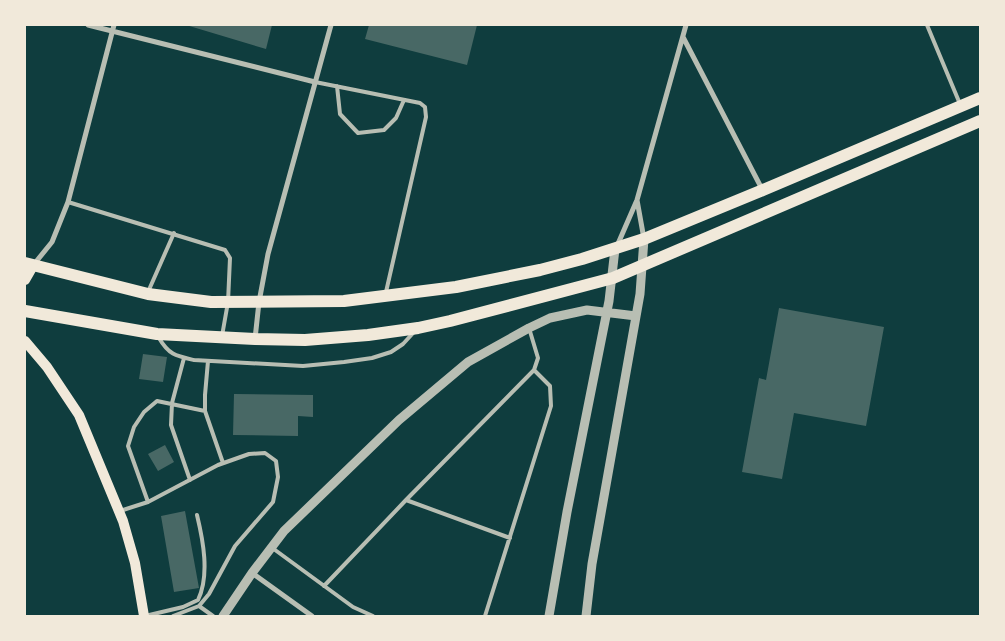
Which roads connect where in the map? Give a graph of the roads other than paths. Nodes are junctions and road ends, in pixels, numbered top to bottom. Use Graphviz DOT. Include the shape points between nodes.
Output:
graph roads {
  1 [pos="88,25"];
  2 [pos="114,25"];
  3 [pos="331,25"];
  4 [pos="686,25"];
  5 [pos="927,25"];
  6 [pos="113,32"];
  7 [pos="682,37"];
  8 [pos="316,82"];
  9 [pos="337,86"];
  10 [pos="980,98"];
  11 [pos="404,100"];
  12 [pos="961,106"];
  13 [pos="980,120"];
  14 [pos="763,190"];
  15 [pos="637,200"];
  16 [pos="68,202"];
  17 [pos="174,233"];
  18 [pos="644,239"];
  19 [pos="616,249"];
  20 [pos="29,265"];
  21 [pos="643,266"];
  22 [pos="612,278"];
  23 [pos="25,280"];
  24 [pos="148,294"];
  25 [pos="386,296"];
  26 [pos="228,302"];
  27 [pos="259,302"];
  28 [pos="25,311"];
  29 [pos="606,312"];
  30 [pos="636,316"];
  31 [pos="418,328"];
  32 [pos="529,328"];
  33 [pos="157,334"];
  34 [pos="222,337"];
  35 [pos="255,339"];
  36 [pos="25,341"];
  37 [pos="184,358"];
  38 [pos="208,361"];
  39 [pos="534,370"];
  40 [pos="172,403"];
  41 [pos="205,411"];
  42 [pos="223,463"];
  43 [pos="190,480"];
  44 [pos="406,500"];
  45 [pos="148,502"];
  46 [pos="120,511"];
  47 [pos="197,515"];
  48 [pos="510,538"];
  49 [pos="271,547"];
  50 [pos="252,573"];
  51 [pos="324,586"];
  52 [pos="199,606"];
  53 [pos="144,616"];
  54 [pos="173,616"];
  55 [pos="213,616"];
  56 [pos="223,616"];
  57 [pos="312,616"];
  58 [pos="372,616"];
  59 [pos="485,616"];
  60 [pos="549,616"];
  61 [pos="586,616"];
  1 -- 6 [label="street"];
  2 -- 6 [label="street"];
  3 -- 8 [label="street"];
  4 -- 7 [label="street"];
  5 -- 12 [label="lane"];
  6 -- 8 [label="street"];
  6 -- 16 [label="street"];
  7 -- 14 [label="street"];
  7 -- 15 [label="street"];
  8 -- 9 [label="lane"];
  8 -- 27 [label="street" via="268,254"];
  9 -- 11 [label="lane"];
  9 -- 11 [label="lane" via="340,114 358,133 384,130 396,118"];
  10 -- 12 [label="main road"];
  11 -- 25 [label="lane" via="423,106 426,117"];
  12 -- 14 [label="main road"];
  13 -- 21 [label="main road"];
  14 -- 18 [label="main road"];
  15 -- 18 [label="street"];
  15 -- 19 [label="street"];
  16 -- 17 [label="lane"];
  16 -- 20 [label="street" via="52,242"];
  17 -- 24 [label="lane"];
  17 -- 26 [label="lane" via="225,250 230,258"];
  18 -- 19 [label="main road"];
  18 -- 21 [label="street"];
  19 -- 22 [label="street"];
  19 -- 25 [label="main road" via="540,270 456,287"];
  20 -- 23 [label="main road"];
  20 -- 24 [label="main road"];
  21 -- 22 [label="main road"];
  21 -- 30 [label="street"];
  22 -- 29 [label="street"];
  22 -- 31 [label="main road"];
  24 -- 26 [label="main road"];
  25 -- 27 [label="main road" via="344,301"];
  26 -- 27 [label="main road"];
  26 -- 34 [label="lane"];
  27 -- 35 [label="street"];
  28 -- 33 [label="main road"];
  29 -- 30 [label="street"];
  29 -- 32 [label="street" via="587,310 569,313"];
  29 -- 60 [label="street"];
  30 -- 61 [label="street" via="592,564"];
  31 -- 35 [label="main road" via="314,339"];
  31 -- 38 [label="lane" via="391,352 372,358 303,366"];
  32 -- 39 [label="lane" via="538,358"];
  32 -- 49 [label="street" via="468,362 399,420"];
  33 -- 34 [label="main road"];
  33 -- 37 [label="lane" via="166,349"];
  34 -- 35 [label="main road"];
  36 -- 46 [label="main road" via="79,415"];
  37 -- 38 [label="lane"];
  37 -- 40 [label="lane"];
  38 -- 41 [label="lane"];
  39 -- 44 [label="lane"];
  39 -- 48 [label="lane" via="550,386 551,406"];
  40 -- 41 [label="lane"];
  40 -- 43 [label="lane" via="171,425"];
  40 -- 45 [label="lane" via="157,401 144,412 134,427 128,446"];
  41 -- 42 [label="lane"];
  42 -- 43 [label="lane"];
  42 -- 52 [label="lane" via="249,454 265,453 276,461 278,477 273,502 236,546"];
  43 -- 45 [label="lane"];
  44 -- 48 [label="lane"];
  44 -- 51 [label="lane"];
  45 -- 46 [label="lane"];
  46 -- 53 [label="main road" via="135,563"];
  47 -- 53 [label="lane" via="204,562 203,591 198,600 183,607"];
  48 -- 59 [label="lane"];
  49 -- 50 [label="street"];
  49 -- 51 [label="lane"];
  50 -- 56 [label="street"];
  50 -- 57 [label="street"];
  51 -- 58 [label="lane"];
  52 -- 54 [label="lane"];
  52 -- 55 [label="lane"];
}
